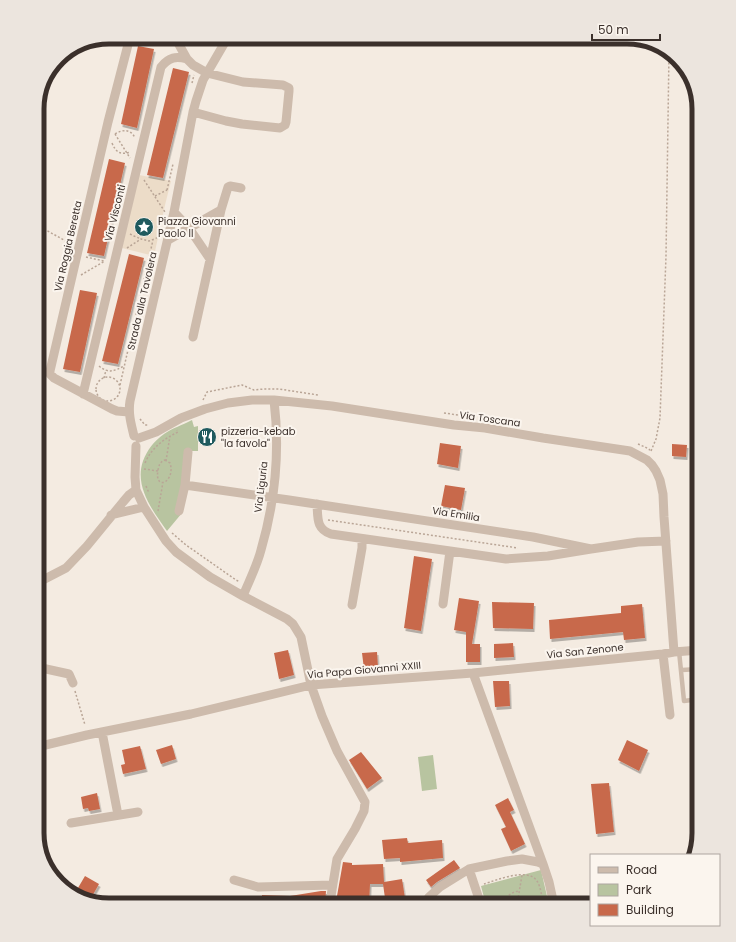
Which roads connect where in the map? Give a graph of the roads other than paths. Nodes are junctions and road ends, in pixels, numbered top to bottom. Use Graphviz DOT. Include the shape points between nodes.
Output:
graph roads {
  1 [pos="128,44"];
  2 [pos="178,44"];
  3 [pos="224,44"];
  4 [pos="187,59"];
  5 [pos="207,72"];
  6 [pos="193,112"];
  7 [pos="241,188"];
  8 [pos="221,210"];
  9 [pos="174,212"];
  10 [pos="189,228"];
  11 [pos="168,240"];
  12 [pos="210,259"];
  13 [pos="193,337"];
  14 [pos="83,394"];
  15 [pos="274,400"];
  16 [pos="134,413"];
  17 [pos="137,440"];
  18 [pos="188,452"];
  19 [pos="185,485"];
  20 [pos="136,490"];
  21 [pos="273,498"];
  22 [pos="317,504"];
  23 [pos="144,507"];
  24 [pos="180,511"];
  25 [pos="111,516"];
  26 [pos="362,539"];
  27 [pos="666,541"];
  28 [pos="591,548"];
  29 [pos="450,551"];
  30 [pos="44,579"];
  31 [pos="243,596"];
  32 [pos="443,604"];
  33 [pos="352,605"];
  34 [pos="692,650"];
  35 [pos="677,651"];
  36 [pos="663,654"];
  37 [pos="44,669"];
  38 [pos="692,669"];
  39 [pos="682,670"];
  40 [pos="472,673"];
  41 [pos="72,683"];
  42 [pos="311,685"];
  43 [pos="692,700"];
  44 [pos="670,715"];
  45 [pos="102,732"];
  46 [pos="44,745"];
  47 [pos="138,812"];
  48 [pos="118,815"];
  49 [pos="71,823"];
  50 [pos="543,864"];
  51 [pos="469,869"];
  52 [pos="234,880"];
  53 [pos="332,885"];
  54 [pos="331,898"];
  55 [pos="428,898"];
  56 [pos="478,898"];
  57 [pos="552,898"];
  1 -- 14 [label="street, Via Roggia Beretta" via="50,371 54,378"];
  2 -- 4 [label="street"];
  3 -- 5 [label="street, Strada alla Tavolera"];
  4 -- 5 [label="street"];
  4 -- 14 [label="street, Via Visconti" via="176,57 161,67"];
  5 -- 6 [label="street, Strada alla Tavolera"];
  5 -- 6 [label="street" via="243,82 286,86 289,91 285,125 280,128 242,124"];
  6 -- 9 [label="street, Strada alla Tavolera"];
  7 -- 8 [label="street" via="228,187"];
  8 -- 10 [label="street"];
  8 -- 12 [label="street"];
  9 -- 10 [label="street"];
  9 -- 11 [label="street, Strada alla Tavolera"];
  10 -- 11 [label="street"];
  10 -- 12 [label="street"];
  11 -- 16 [label="street, Strada alla Tavolera" via="130,401"];
  12 -- 13 [label="street"];
  14 -- 16 [label="street, Via Roggia Beretta" via="117,411"];
  15 -- 17 [label="street, Via Toscana" via="234,402 205,409"];
  15 -- 21 [label="street, Via Liguria" via="276,455"];
  15 -- 27 [label="street, Via Toscana" via="332,406 630,451 647,460 660,480"];
  16 -- 17 [label="street, Strada alla Tavolera" via="131,422"];
  17 -- 20 [label="street, Strada alla Tavolera"];
  18 -- 19 [label="street"];
  19 -- 21 [label="street, Via Emilia"];
  19 -- 24 [label="street"];
  20 -- 23 [label="street, Strada alla Tavolera"];
  20 -- 25 [label="street"];
  21 -- 22 [label="street, Via Emilia"];
  21 -- 31 [label="street, Via Liguria" via="261,551"];
  22 -- 26 [label="street, Via Emilia" via="319,521 325,532"];
  22 -- 28 [label="street, Via Emilia"];
  23 -- 25 [label="street"];
  23 -- 31 [label="street, Strada alla Tavolera" via="176,552 210,577"];
  25 -- 30 [label="street" via="66,568"];
  26 -- 29 [label="street, Via Emilia"];
  26 -- 33 [label="street"];
  27 -- 28 [label="street, Via Emilia"];
  27 -- 35 [label="street, Via Toscana"];
  28 -- 29 [label="street, Via Emilia" via="548,556 506,559"];
  29 -- 32 [label="street"];
  31 -- 42 [label="street, Strada alla Tavolera" via="293,624 301,637"];
  34 -- 35 [label="street, Via San Zenone"];
  35 -- 36 [label="street, Via San Zenone"];
  35 -- 39 [label="lane"];
  36 -- 40 [label="street, Via San Zenone"];
  36 -- 44 [label="street"];
  37 -- 41 [label="street" via="69,674"];
  38 -- 39 [label="lane"];
  39 -- 43 [label="lane" via="684,701"];
  40 -- 42 [label="street, Via Papa Giovanni XXIII"];
  40 -- 50 [label="street"];
  42 -- 45 [label="street, Via Papa Giovanni XXIII"];
  42 -- 53 [label="street, Strada alla Tavolera" via="338,751 365,802 364,811 355,829 336,859"];
  45 -- 46 [label="street, Via Papa Giovanni XXIII"];
  45 -- 48 [label="street"];
  47 -- 48 [label="street"];
  48 -- 49 [label="street"];
  50 -- 51 [label="street" via="522,859 507,860"];
  50 -- 57 [label="street"];
  51 -- 55 [label="street"];
  51 -- 56 [label="street"];
  52 -- 53 [label="street" via="258,887"];
  53 -- 54 [label="street, Strada alla Tavolera"];
}
